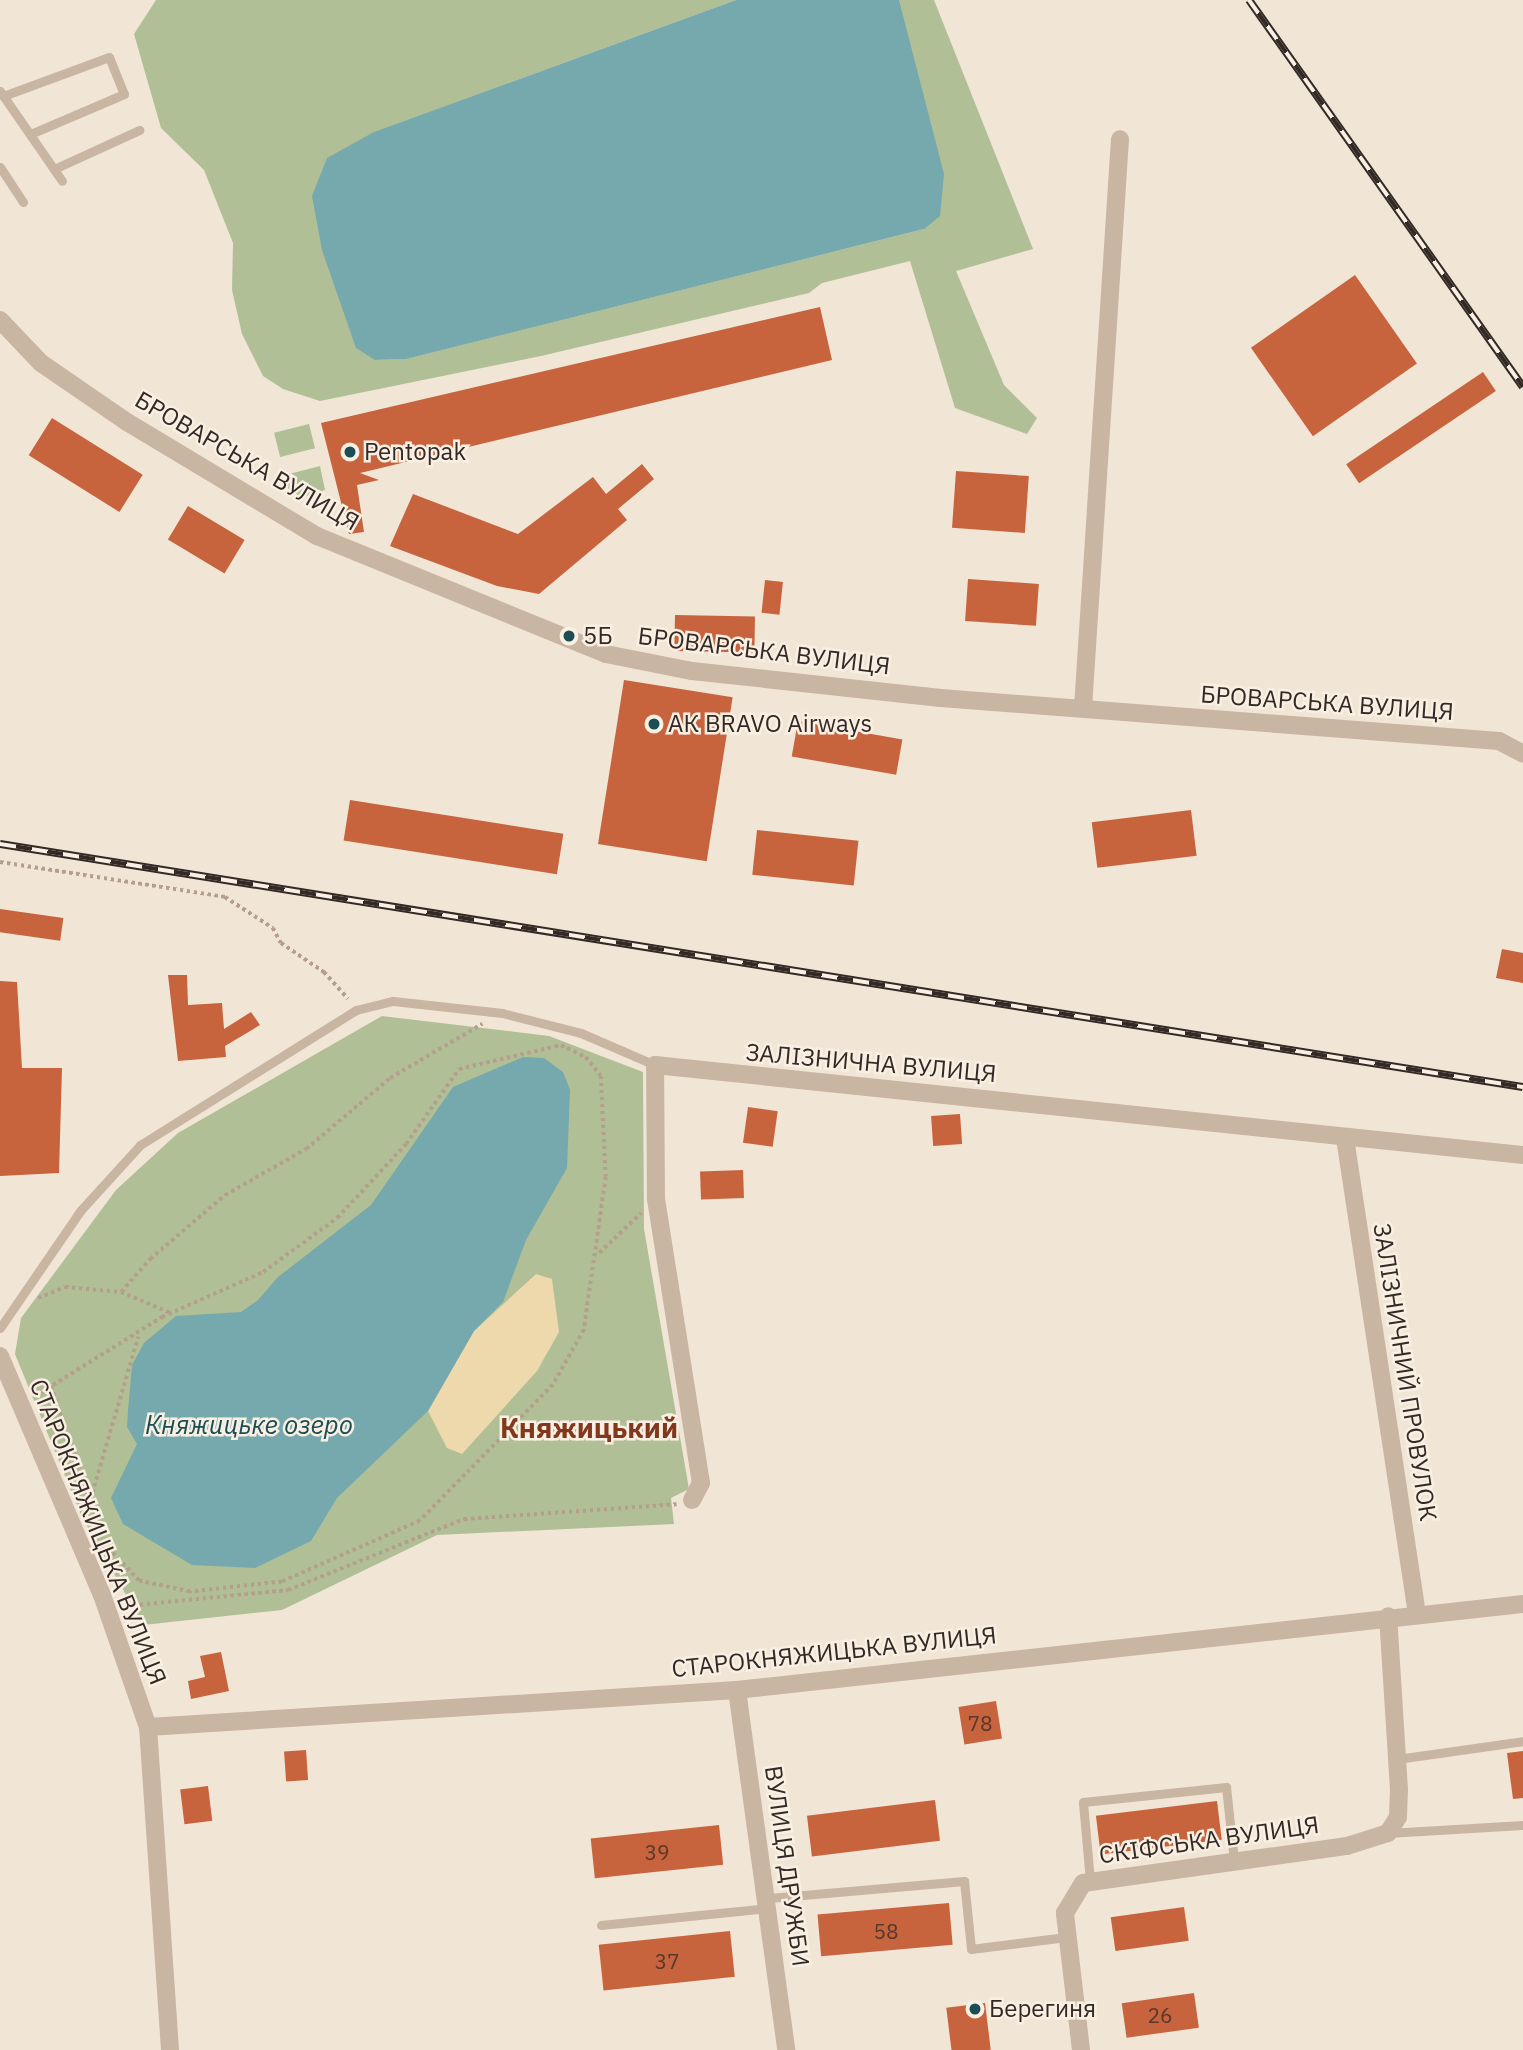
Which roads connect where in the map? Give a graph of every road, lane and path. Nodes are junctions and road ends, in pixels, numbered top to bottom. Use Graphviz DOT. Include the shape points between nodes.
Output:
graph roads {
  1 [pos="2,93"];
  2 [pos="139,130"];
  3 [pos="30,134"];
  4 [pos="1119,139"];
  5 [pos="0,167"];
  6 [pos="54,170"];
  7 [pos="62,181"];
  8 [pos="23,202"];
  9 [pos="0,320"];
  10 [pos="1083,708"];
  11 [pos="1523,754"];
  12 [pos="0,862"];
  13 [pos="356,1010"];
  14 [pos="502,1013"];
  15 [pos="655,1065"];
  16 [pos="1345,1138"];
  17 [pos="1523,1155"];
  18 [pos="656,1200"];
  19 [pos="598,1253"];
  20 [pos="121,1292"];
  21 [pos="15,1306"];
  22 [pos="171,1313"];
  23 [pos="0,1328"];
  24 [pos="138,1337"];
  25 [pos="0,1356"];
  26 [pos="51,1386"];
  27 [pos="23,1404"];
  28 [pos="90,1500"];
  29 [pos="692,1500"];
  30 [pos="1523,1604"];
  31 [pos="107,1607"];
  32 [pos="1417,1613"];
  33 [pos="1388,1616"];
  34 [pos="737,1690"];
  35 [pos="148,1727"];
  36 [pos="1523,1741"];
  37 [pos="1397,1759"];
  38 [pos="1523,1825"];
  39 [pos="1388,1833"];
  40 [pos="1234,1861"];
  41 [pos="1090,1881"];
  42 [pos="770,1903"];
  43 [pos="601,1926"];
  44 [pos="1066,1937"];
  45 [pos="170,2050"];
  46 [pos="786,2050"];
  47 [pos="1081,2050"];
  1 -- 3 [label="lane"];
  1 -- 3 [label="lane" via="109,57 124,94"];
  2 -- 6 [label="lane"];
  3 -- 6 [label="lane"];
  4 -- 10 [label="street"];
  5 -- 8 [label="lane"];
  6 -- 7 [label="lane"];
  9 -- 10 [label="street, БРОВАРСЬКА ВУЛИЦЯ" via="41,363 127,422 317,536 606,654 705,673"];
  10 -- 11 [label="street, БРОВАРСЬКА ВУЛИЦЯ" via="1499,741"];
  12 -- 13 [label="path" via="225,897 273,928 281,943 324,972"];
  13 -- 14 [label="lane" via="393,1000"];
  13 -- 21 [label="lane" via="140,1145 80,1211"];
  14 -- 15 [label="lane" via="581,1033"];
  14 -- 20 [label="path" via="390,1078 306,1149 225,1195 150,1259"];
  15 -- 16 [label="street, ЗАЛІЗНИЧНА ВУЛИЦЯ"];
  15 -- 18 [label="street"];
  16 -- 17 [label="street, ЗАЛІЗНИЧНА ВУЛИЦЯ"];
  16 -- 32 [label="street, ЗАЛІЗНИЧНИЙ ПРОВУЛОК"];
  18 -- 19 [label="path"];
  18 -- 29 [label="street" via="701,1483"];
  19 -- 22 [label="path" via="606,1177 601,1076 574,1049 533,1048 458,1069 398,1153 337,1218 263,1272"];
  19 -- 28 [label="path" via="584,1330 553,1385 437,1507 356,1554 282,1582 162,1590 119,1566 92,1520"];
  20 -- 21 [label="path" via="65,1287"];
  20 -- 22 [label="path"];
  21 -- 23 [label="lane"];
  22 -- 24 [label="path"];
  24 -- 26 [label="path"];
  24 -- 28 [label="path"];
  25 -- 27 [label="street, СТАРОКНЯЖИЦЬКА ВУЛИЦЯ"];
  26 -- 27 [label="path"];
  26 -- 28 [label="path"];
  27 -- 31 [label="street, СТАРОКНЯЖИЦЬКА ВУЛИЦЯ"];
  29 -- 31 [label="path" via="618,1512 464,1519 288,1590"];
  30 -- 32 [label="street, СТАРОКНЯЖИЦЬКА ВУЛИЦЯ"];
  31 -- 35 [label="street, СТАРОКНЯЖИЦЬКА ВУЛИЦЯ"];
  32 -- 33 [label="street, СТАРОКНЯЖИЦЬКА ВУЛИЦЯ"];
  33 -- 34 [label="street, СТАРОКНЯЖИЦЬКА ВУЛИЦЯ"];
  33 -- 37 [label="street"];
  34 -- 35 [label="street, СТАРОКНЯЖИЦЬКА ВУЛИЦЯ"];
  34 -- 42 [label="street, ВУЛИЦЯ ДРУЖБИ"];
  35 -- 45 [label="street, СТАРОКНЯЖИЦЬКА ВУЛИЦЯ"];
  36 -- 37 [label="lane"];
  37 -- 39 [label="street" via="1398,1817"];
  38 -- 39 [label="lane, СКІФСЬКА ВУЛИЦЯ"];
  39 -- 40 [label="street, СКІФСЬКА ВУЛИЦЯ" via="1373,1842"];
  40 -- 41 [label="street, СКІФСЬКА ВУЛИЦЯ"];
  40 -- 41 [label="lane" via="1226,1787 1083,1802"];
  41 -- 44 [label="street, СКІФСЬКА ВУЛИЦЯ" via="1070,1895"];
  42 -- 43 [label="lane"];
  42 -- 44 [label="lane" via="964,1881 971,1949"];
  42 -- 46 [label="street, ВУЛИЦЯ ДРУЖБИ"];
  44 -- 47 [label="street, СКІФСЬКА ВУЛИЦЯ"];
}
